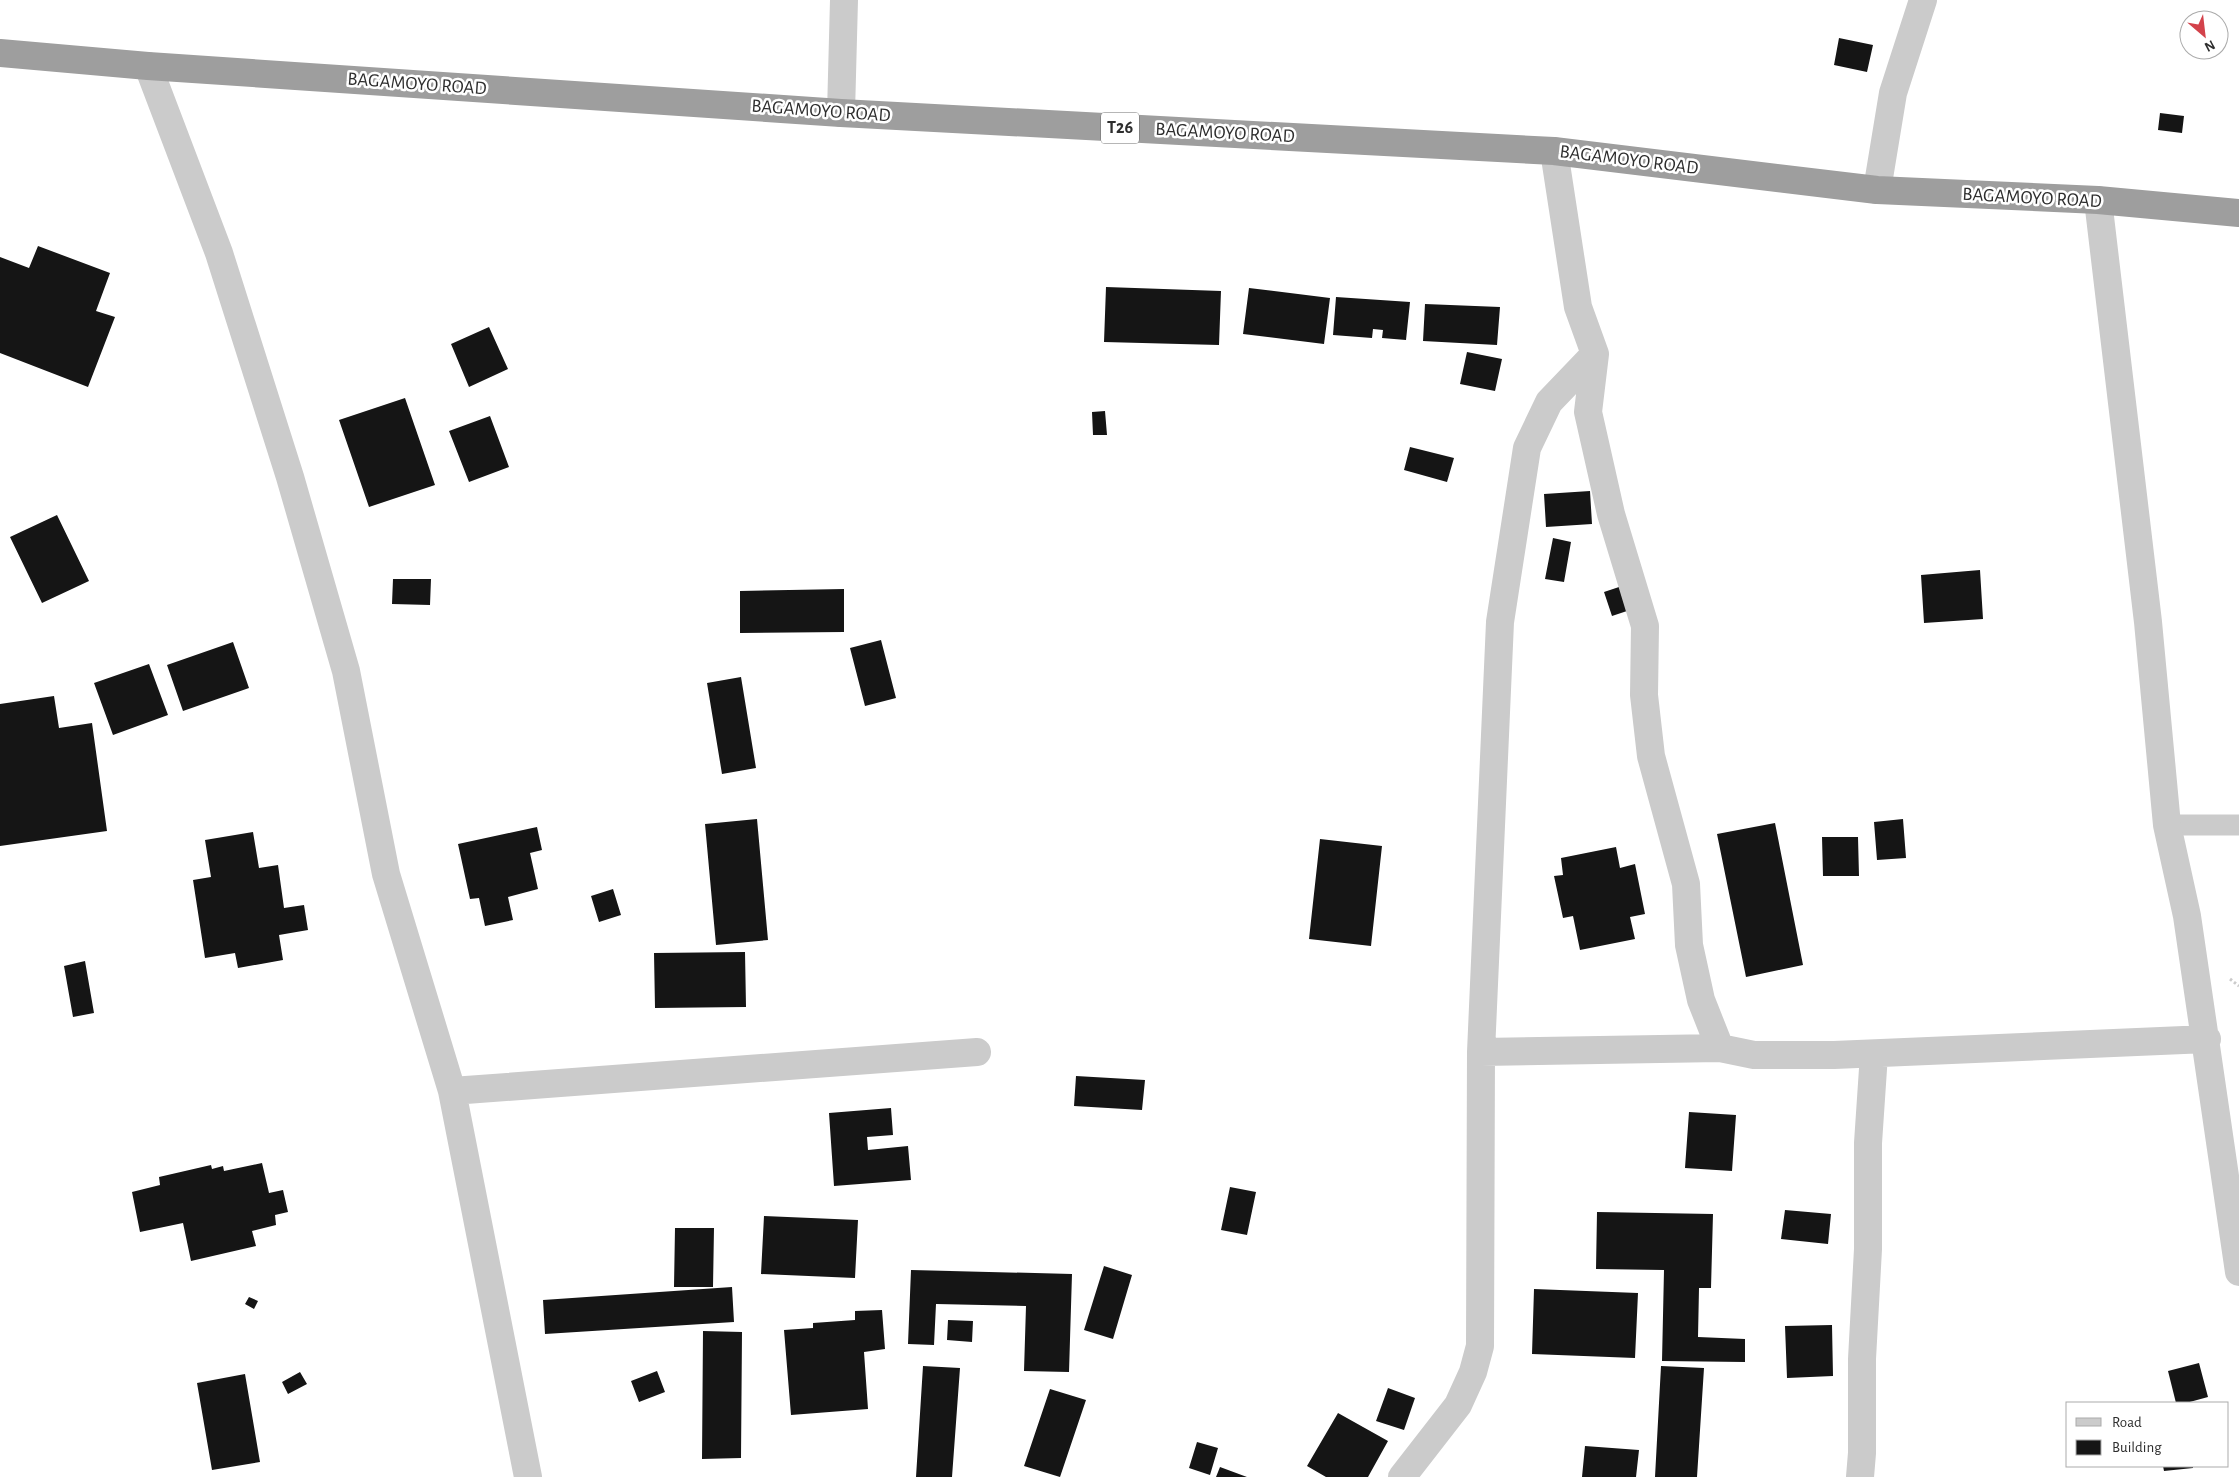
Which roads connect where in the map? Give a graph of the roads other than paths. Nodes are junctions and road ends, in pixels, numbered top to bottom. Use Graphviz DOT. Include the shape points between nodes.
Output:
graph roads {
  1 [pos="844,0"];
  2 [pos="1923,0"];
  3 [pos="0,53"];
  4 [pos="148,66"];
  5 [pos="841,113"];
  6 [pos="1554,151"];
  7 [pos="1877,190"];
  8 [pos="2098,200"];
  9 [pos="2239,213"];
  10 [pos="1595,354"];
  11 [pos="2167,825"];
  12 [pos="2239,825"];
  13 [pos="2207,1039"];
  14 [pos="1720,1048"];
  15 [pos="977,1052"];
  16 [pos="1481,1052"];
  17 [pos="1874,1054"];
  18 [pos="452,1091"];
  19 [pos="2239,1272"];
  20 [pos="528,1477"];
  21 [pos="1402,1477"];
  22 [pos="1860,1477"];
  1 -- 5 [label="street"];
  2 -- 7 [label="street" via="1893,93"];
  3 -- 4 [label="highway, BAGAMOYO ROAD / T26"];
  4 -- 5 [label="highway, BAGAMOYO ROAD / T26"];
  4 -- 18 [label="street" via="219,253 290,477 346,671 386,874"];
  5 -- 6 [label="highway, BAGAMOYO ROAD / T26"];
  6 -- 7 [label="highway, BAGAMOYO ROAD / T26"];
  6 -- 10 [label="street" via="1578,307"];
  7 -- 8 [label="highway, BAGAMOYO ROAD / T26"];
  8 -- 9 [label="highway, BAGAMOYO ROAD / T26"];
  8 -- 11 [label="street" via="2148,622"];
  10 -- 14 [label="street" via="1588,412 1611,514 1645,626 1644,695 1651,756 1686,884 1689,945 1701,1000"];
  10 -- 16 [label="street" via="1549,402 1526,448 1500,622"];
  11 -- 12 [label="lane"];
  11 -- 13 [label="street" via="2188,916"];
  13 -- 17 [label="street"];
  13 -- 19 [label="street"];
  14 -- 16 [label="street"];
  14 -- 17 [label="street" via="1754,1055"];
  15 -- 18 [label="street"];
  16 -- 21 [label="street" via="1480,1346 1473,1372 1458,1404"];
  17 -- 22 [label="street" via="1868,1143 1868,1249"];
  18 -- 20 [label="street"];
}
